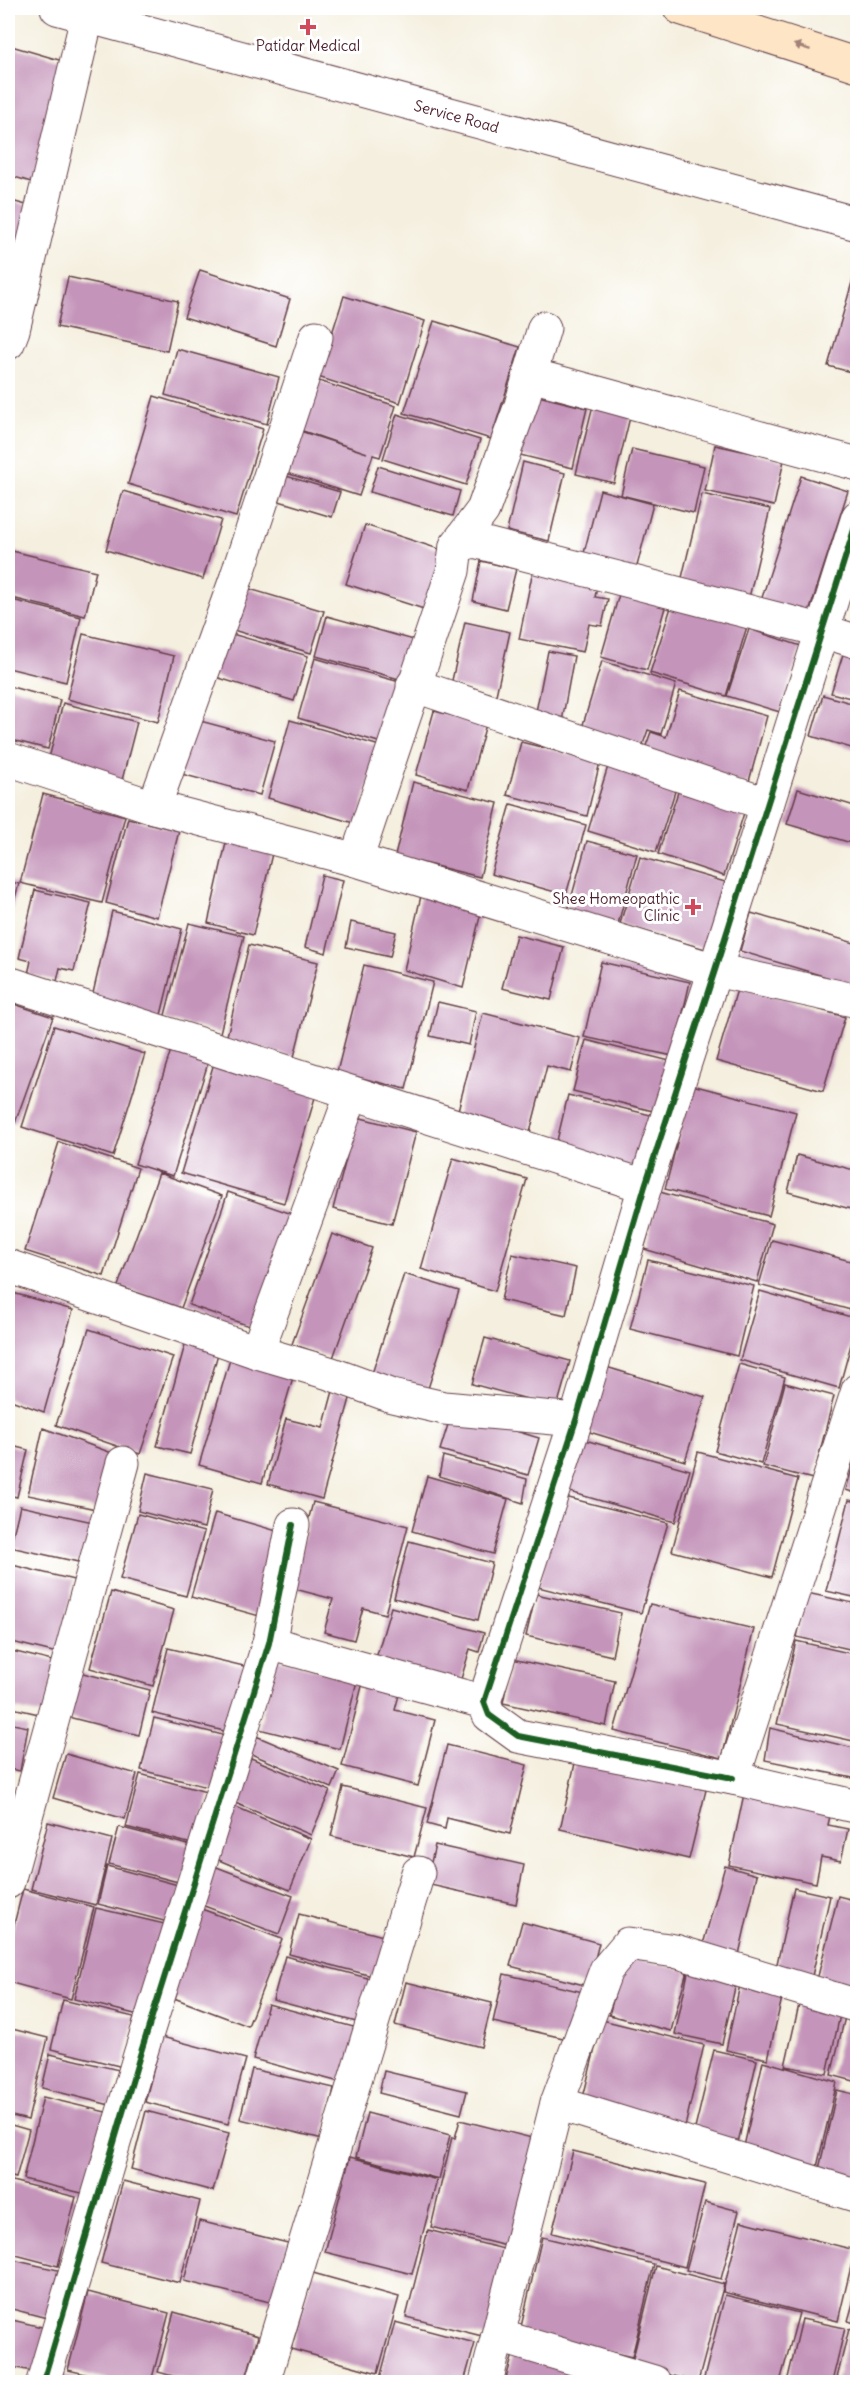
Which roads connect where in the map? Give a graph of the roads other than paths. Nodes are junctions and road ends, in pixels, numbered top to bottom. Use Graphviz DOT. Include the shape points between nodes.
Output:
graph roads {
  1 [pos="680,8"];
  2 [pos="72,12"];
  3 [pos="858,66"];
  4 [pos="858,224"];
  5 [pos="544,328"];
  6 [pos="316,337"];
  7 [pos="8,344"];
  8 [pos="530,375"];
  9 [pos="858,464"];
  10 [pos="858,517"];
  11 [pos="456,546"];
  12 [pos="820,630"];
  13 [pos="858,642"];
  14 [pos="413,685"];
  15 [pos="8,759"];
  16 [pos="766,804"];
  17 [pos="154,807"];
  18 [pos="356,860"];
  19 [pos="716,970"];
  20 [pos="8,983"];
  21 [pos="858,1001"];
  22 [pos="352,1093"];
  23 [pos="645,1186"];
  24 [pos="8,1266"];
  25 [pos="256,1352"];
  26 [pos="858,1390"];
  27 [pos="576,1420"];
  28 [pos="123,1463"];
  29 [pos="293,1525"];
  30 [pos="269,1643"];
  31 [pos="484,1702"];
  32 [pos="733,1778"];
  33 [pos="858,1807"];
  34 [pos="418,1873"];
  35 [pos="8,1882"];
  36 [pos="858,2006"];
  37 [pos="557,2103"];
  38 [pos="858,2196"];
  39 [pos="499,2336"];
  40 [pos="43,2382"];
  41 [pos="263,2382"];
  42 [pos="486,2382"];
  43 [pos="654,2382"];
  3 -- 1 [label="main road, one-way"];
  2 -- 4 [label="street, Service Road"];
  2 -- 7 [label="street"];
  5 -- 8 [label="street"];
  6 -- 17 [label="street" via="236,579"];
  8 -- 9 [label="street"];
  8 -- 11 [label="street" via="483,510"];
  10 -- 12 [label="street"];
  11 -- 12 [label="street" via="474,541"];
  11 -- 14 [label="street" via="453,571"];
  12 -- 13 [label="street"];
  12 -- 16 [label="street"];
  14 -- 16 [label="street"];
  14 -- 18 [label="street"];
  15 -- 17 [label="street"];
  16 -- 19 [label="street"];
  17 -- 18 [label="street"];
  18 -- 19 [label="street"];
  19 -- 21 [label="street"];
  19 -- 23 [label="street"];
  20 -- 22 [label="street"];
  22 -- 23 [label="street"];
  22 -- 25 [label="street"];
  23 -- 27 [label="street"];
  24 -- 25 [label="street"];
  25 -- 27 [label="street" via="392,1396 444,1408"];
  26 -- 32 [label="street"];
  27 -- 31 [label="street"];
  28 -- 35 [label="street"];
  29 -- 30 [label="street"];
  30 -- 31 [label="street"];
  30 -- 40 [label="street"];
  31 -- 32 [label="street" via="489,1715 518,1736"];
  32 -- 33 [label="street"];
  34 -- 41 [label="street"];
  36 -- 37 [label="street" via="675,1952 628,1944 606,1970"];
  37 -- 38 [label="street"];
  37 -- 39 [label="street"];
  39 -- 42 [label="street"];
  39 -- 43 [label="street"];
}
